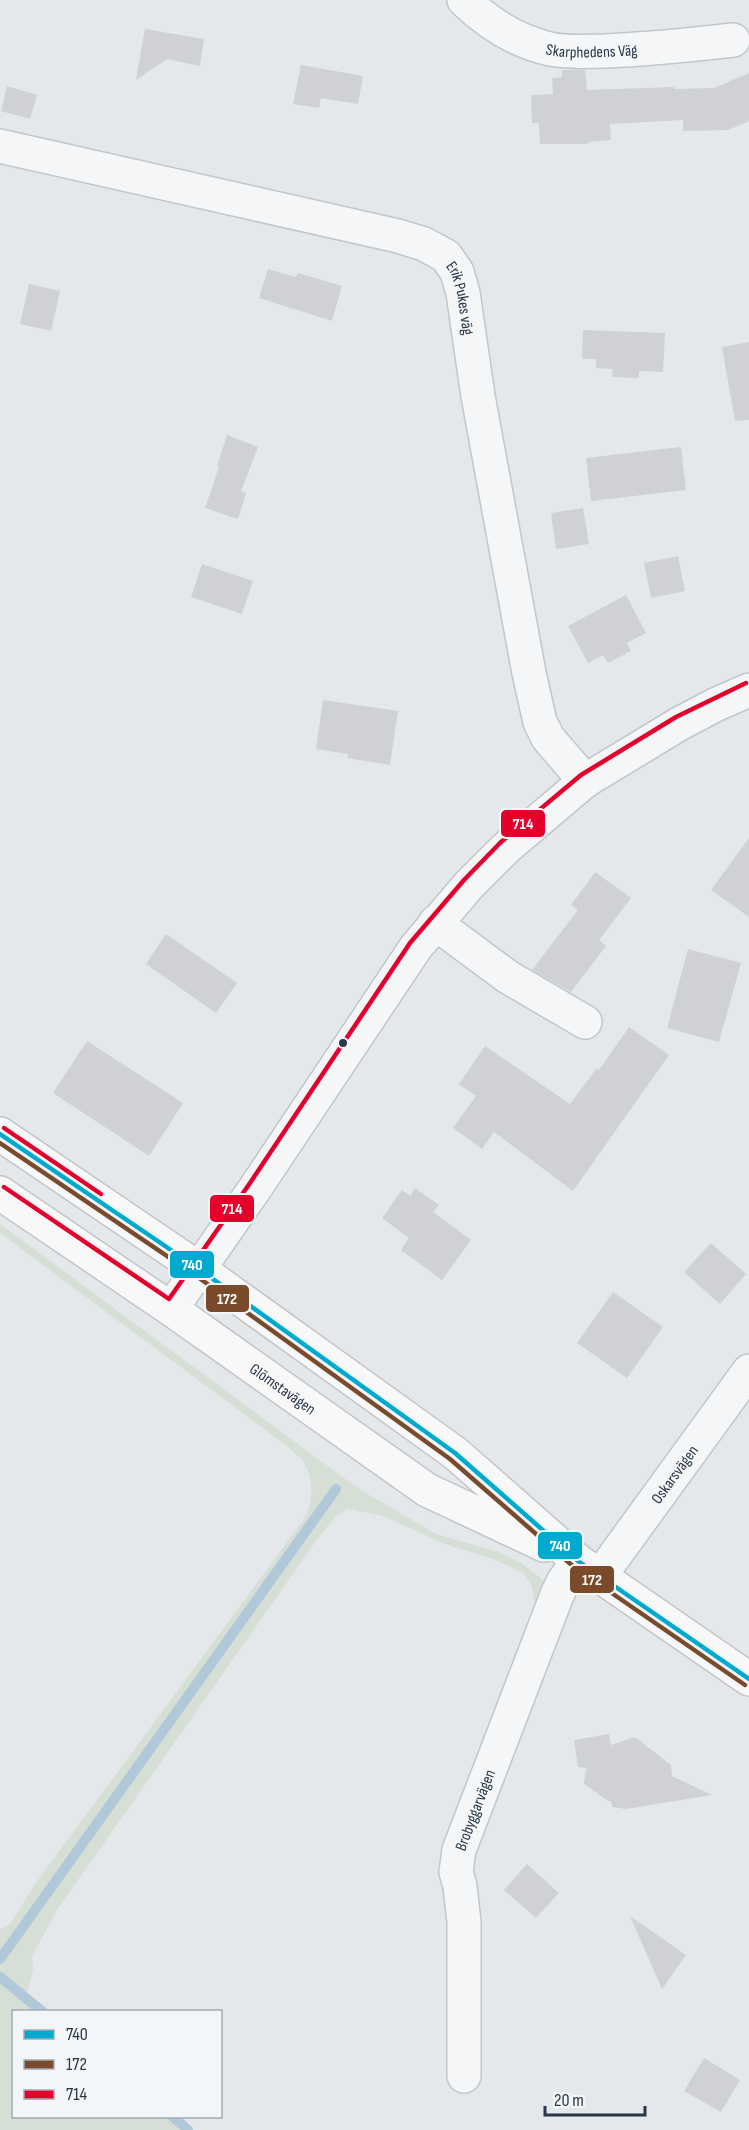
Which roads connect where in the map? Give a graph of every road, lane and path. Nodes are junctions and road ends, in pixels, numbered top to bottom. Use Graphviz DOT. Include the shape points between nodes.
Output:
graph roads {
  1 [pos="464,0"];
  2 [pos="733,40"];
  3 [pos="0,146"];
  4 [pos="749,690"];
  5 [pos="585,781"];
  6 [pos="435,923"];
  7 [pos="585,1022"];
  8 [pos="0,1134"];
  9 [pos="0,1193"];
  10 [pos="199,1269"];
  11 [pos="171,1309"];
  12 [pos="749,1371"];
  13 [pos="589,1569"];
  14 [pos="749,1679"];
  15 [pos="464,2076"];
  1 -- 2 [label="street, Skarphedens Väg" via="503,30 532,44 567,52"];
  3 -- 5 [label="street, Erik Pukes väg" via="398,236 446,256 457,272 463,293 478,396 540,722 548,738"];
  4 -- 5 [label="street" via="679,724"];
  5 -- 6 [label="street" via="506,848"];
  6 -- 7 [label="street" via="508,977"];
  6 -- 10 [label="street"];
  8 -- 10 [label="main road, Glömstavägen"];
  9 -- 11 [label="main road, Glömstavägen"];
  10 -- 11 [label="street"];
  10 -- 13 [label="main road, Glömstavägen" via="455,1453"];
  11 -- 13 [label="main road, Glömstavägen" via="428,1490"];
  12 -- 13 [label="street, Oskarsvägen"];
  13 -- 14 [label="main road, Glömstavägen"];
  13 -- 15 [label="street, Brobyggarvägen" via="563,1582 459,1850 456,1872 464,1922"];
}
